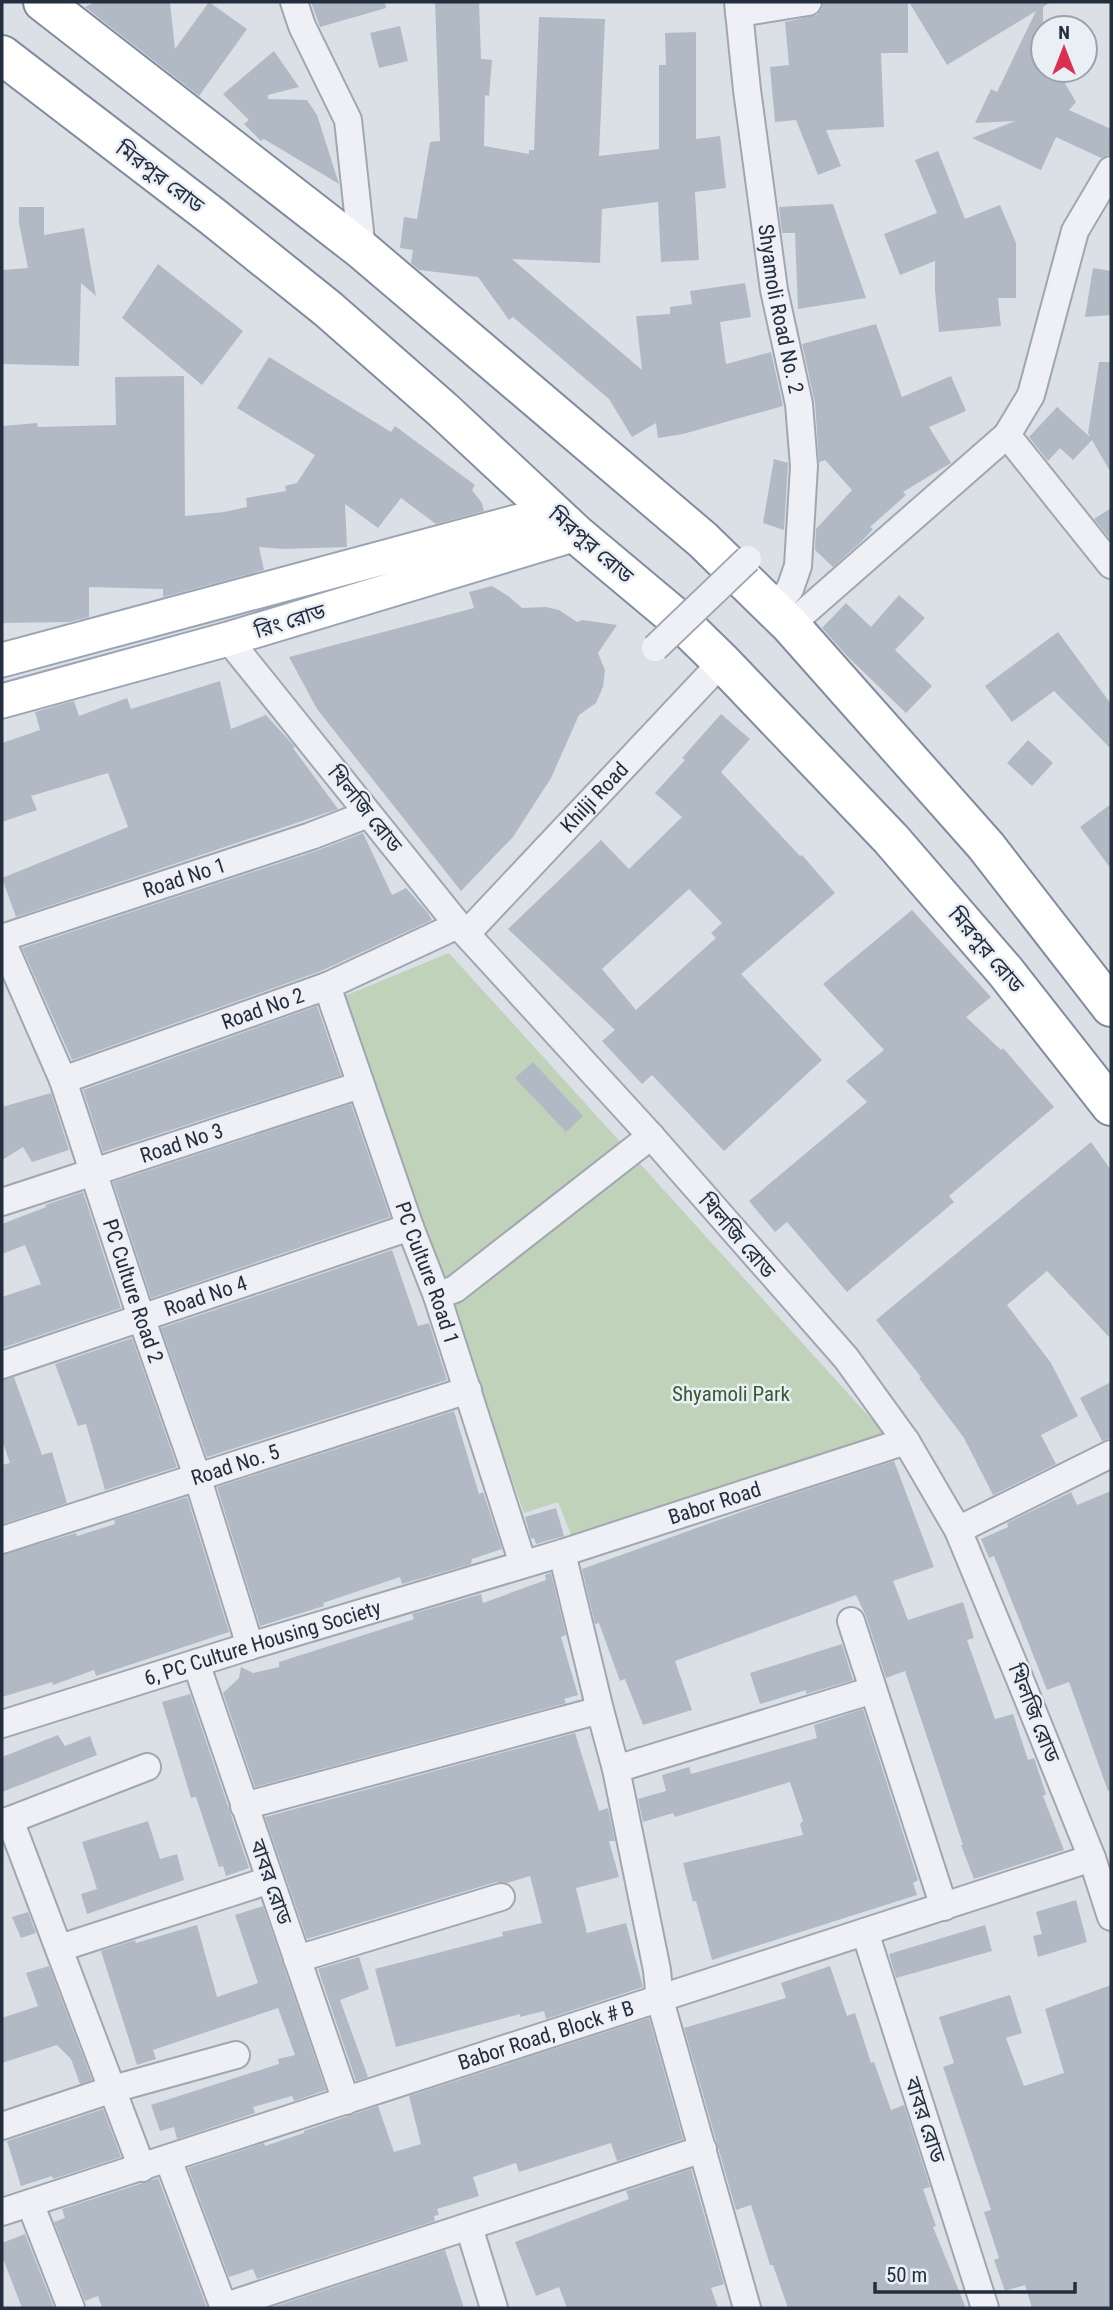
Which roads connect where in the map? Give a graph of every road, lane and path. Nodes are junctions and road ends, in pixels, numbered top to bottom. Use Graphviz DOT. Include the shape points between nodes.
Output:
graph roads {
  1 [pos="43,2"];
  2 [pos="294,2"];
  3 [pos="808,2"];
  4 [pos="738,7"];
  5 [pos="2,55"];
  6 [pos="1111,170"];
  7 [pos="362,250"];
  8 [pos="1007,435"];
  9 [pos="565,523"];
  10 [pos="748,559"];
  11 [pos="1111,565"];
  12 [pos="781,617"];
  13 [pos="668,635"];
  14 [pos="228,639"];
  15 [pos="2,660"];
  16 [pos="722,662"];
  17 [pos="2,701"];
  18 [pos="368,814"];
  19 [pos="462,929"];
  20 [pos="2,939"];
  21 [pos="327,986"];
  22 [pos="1111,1007"];
  23 [pos="63,1080"];
  24 [pos="360,1085"];
  25 [pos="1111,1106"];
  26 [pos="651,1136"];
  27 [pos="94,1171"];
  28 [pos="2,1202"];
  29 [pos="410,1227"];
  30 [pos="437,1296"];
  31 [pos="141,1317"];
  32 [pos="2,1365"];
  33 [pos="468,1390"];
  34 [pos="906,1441"];
  35 [pos="1111,1454"];
  36 [pos="197,1476"];
  37 [pos="958,1530"];
  38 [pos="2,1540"];
  39 [pos="562,1553"];
  40 [pos="523,1564"];
  41 [pos="851,1621"];
  42 [pos="250,1646"];
  43 [pos="195,1663"];
  44 [pos="873,1690"];
  45 [pos="600,1710"];
  46 [pos="2,1724"];
  47 [pos="147,1768"];
  48 [pos="616,1769"];
  49 [pos="244,1806"];
  50 [pos="6,1822"];
  51 [pos="1091,1858"];
  52 [pos="270,1880"];
  53 [pos="501,1897"];
  54 [pos="944,1907"];
  55 [pos="1111,1917"];
  56 [pos="865,1932"];
  57 [pos="60,1948"];
  58 [pos="297,1959"];
  59 [pos="660,2000"];
  60 [pos="236,2055"];
  61 [pos="113,2089"];
  62 [pos="346,2101"];
  63 [pos="2,2126"];
  64 [pos="703,2149"];
  65 [pos="168,2159"];
  66 [pos="142,2168"];
  67 [pos="30,2203"];
  68 [pos="2,2213"];
  69 [pos="469,2227"];
  70 [pos="71,2308"];
  71 [pos="223,2308"];
  72 [pos="494,2308"];
  73 [pos="747,2308"];
  74 [pos="985,2308"];
  1 -- 7 [label="highway"];
  2 -- 7 [label="street" via="348,120"];
  3 -- 4 [label="street"];
  4 -- 12 [label="street, Shyamoli Road No. 2" via="774,290 799,404 804,466 798,566"];
  5 -- 9 [label="highway, মিরপুর রোড" via="328,309"];
  6 -- 8 [label="street" via="1075,231 1031,395"];
  7 -- 12 [label="highway" via="703,540"];
  8 -- 11 [label="street"];
  8 -- 12 [label="street"];
  9 -- 13 [label="highway, মিরপুর রোড"];
  9 -- 14 [label="main road, রিং রোড"];
  9 -- 15 [label="main road, রিং রোড"];
  10 -- 13 [label="street, bridge"];
  12 -- 22 [label="highway" via="986,846"];
  13 -- 16 [label="highway, মিরপুর রোড"];
  14 -- 17 [label="main road, রিং রোড"];
  14 -- 18 [label="street, খিলজি রোড"];
  16 -- 19 [label="street, Khilji Road"];
  16 -- 25 [label="highway, মিরপুর রোড" via="891,839 1005,971"];
  18 -- 19 [label="street, খিলজি রোড"];
  18 -- 20 [label="street, Road No 1"];
  19 -- 21 [label="street, Road No 2"];
  19 -- 26 [label="street, খিলজি রোড"];
  20 -- 23 [label="street, PC Culture Road 2"];
  21 -- 23 [label="street, Road No 2"];
  21 -- 24 [label="street, PC Culture Road 1"];
  23 -- 27 [label="street, PC Culture Road 2"];
  24 -- 27 [label="street, Road No 3"];
  24 -- 29 [label="street, PC Culture Road 1"];
  26 -- 30 [label="street" via="455,1289"];
  26 -- 34 [label="street, খিলজি রোড" via="846,1358"];
  27 -- 28 [label="street, Road No 3"];
  27 -- 31 [label="street, PC Culture Road 2"];
  29 -- 30 [label="street, PC Culture Road 1"];
  29 -- 31 [label="street, Road No 4"];
  30 -- 33 [label="street, PC Culture Road 1"];
  31 -- 32 [label="street, Road No 4"];
  31 -- 36 [label="street, PC Culture Road 2"];
  33 -- 36 [label="street, Road No. 5"];
  33 -- 40 [label="street, PC Culture Road 1"];
  34 -- 37 [label="street, খিলজি রোড"];
  34 -- 39 [label="street, Babor Road"];
  35 -- 37 [label="street"];
  36 -- 38 [label="street, Road No. 5"];
  36 -- 42 [label="street, PC Culture Road 2"];
  37 -- 51 [label="street, খিলজি রোড"];
  39 -- 40 [label="street, Babor Road"];
  39 -- 45 [label="street"];
  40 -- 42 [label="street, 6, PC Culture Housing Society"];
  41 -- 44 [label="street"];
  42 -- 43 [label="street, 6, PC Culture Housing Society"];
  43 -- 46 [label="street, 6, PC Culture Housing Society"];
  43 -- 49 [label="street, বাবর রোড"];
  44 -- 48 [label="street"];
  44 -- 54 [label="street"];
  45 -- 48 [label="street"];
  45 -- 49 [label="street"];
  47 -- 50 [label="street"];
  48 -- 59 [label="street"];
  49 -- 52 [label="street, বাবর রোড"];
  50 -- 57 [label="street"];
  51 -- 54 [label="street, Babor Road, Block # B"];
  51 -- 55 [label="street, খিলজি রোড"];
  52 -- 57 [label="street"];
  52 -- 58 [label="street, বাবর রোড"];
  53 -- 58 [label="street"];
  54 -- 56 [label="street, Babor Road, Block # B"];
  56 -- 59 [label="street, Babor Road, Block # B"];
  56 -- 74 [label="street, বাবর রোড"];
  57 -- 61 [label="street"];
  58 -- 62 [label="street, বাবর রোড"];
  59 -- 62 [label="street, Babor Road, Block # B"];
  59 -- 64 [label="street"];
  60 -- 61 [label="street"];
  61 -- 63 [label="street"];
  61 -- 66 [label="street"];
  62 -- 65 [label="street, Babor Road, Block # B"];
  64 -- 69 [label="street"];
  64 -- 73 [label="street"];
  65 -- 66 [label="street, Babor Road, Block # B"];
  65 -- 71 [label="street"];
  66 -- 67 [label="street, Babor Road, Block # B"];
  67 -- 68 [label="street, Babor Road, Block # B"];
  67 -- 70 [label="street"];
  69 -- 71 [label="street"];
  69 -- 72 [label="street"];
}
